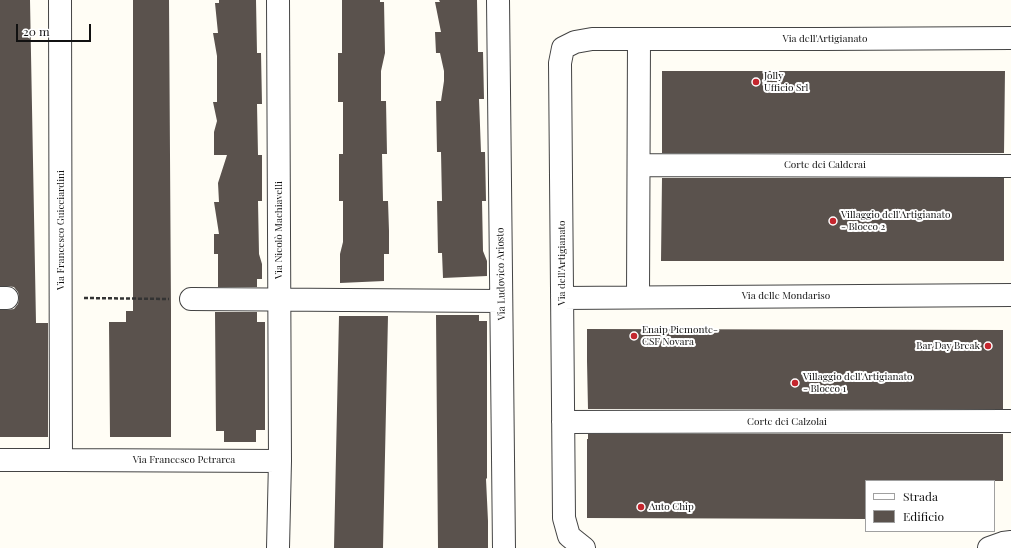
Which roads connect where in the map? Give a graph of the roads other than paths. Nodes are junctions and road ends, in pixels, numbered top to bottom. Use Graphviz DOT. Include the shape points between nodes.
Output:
graph roads {
  1 [pos="60,0"];
  2 [pos="278,0"];
  3 [pos="498,0"];
  4 [pos="1011,38"];
  5 [pos="639,39"];
  6 [pos="638,165"];
  7 [pos="1011,166"];
  8 [pos="1011,295"];
  9 [pos="638,297"];
  10 [pos="562,298"];
  11 [pos="192,299"];
  12 [pos="279,300"];
  13 [pos="501,301"];
  14 [pos="1011,421"];
  15 [pos="563,422"];
  16 [pos="0,460"];
  17 [pos="61,460"];
  18 [pos="280,461"];
  19 [pos="1011,542"];
  20 [pos="278,548"];
  21 [pos="504,548"];
  22 [pos="584,548"];
  23 [pos="989,548"];
  1 -- 17 [label="street, Via Francesco Guicciardini"];
  2 -- 12 [label="street, Via Nicolò Machiavelli"];
  3 -- 13 [label="street, Via Ludovico Ariosto"];
  4 -- 5 [label="street, Via dell'Artigianato"];
  5 -- 6 [label="street"];
  5 -- 10 [label="street, Via dell'Artigianato" via="592,39 575,42 563,48 560,63"];
  6 -- 7 [label="street, Corte dei Calderai"];
  6 -- 9 [label="street"];
  8 -- 9 [label="street, Via delle Mondariso"];
  9 -- 10 [label="street, Via delle Mondariso"];
  10 -- 15 [label="street, Via dell'Artigianato"];
  11 -- 12 [label="street"];
  12 -- 13 [label="street"];
  12 -- 18 [label="street, Via Nicolò Machiavelli"];
  13 -- 21 [label="street, Via Ludovico Ariosto"];
  14 -- 15 [label="street, Corte dei Calzolai"];
  15 -- 22 [label="street, Via dell'Artigianato" via="564,518 569,536"];
  16 -- 17 [label="street, Via Francesco Petrarca"];
  17 -- 18 [label="street, Via Francesco Petrarca"];
  18 -- 20 [label="street"];
  19 -- 23 [label="street"];
}
